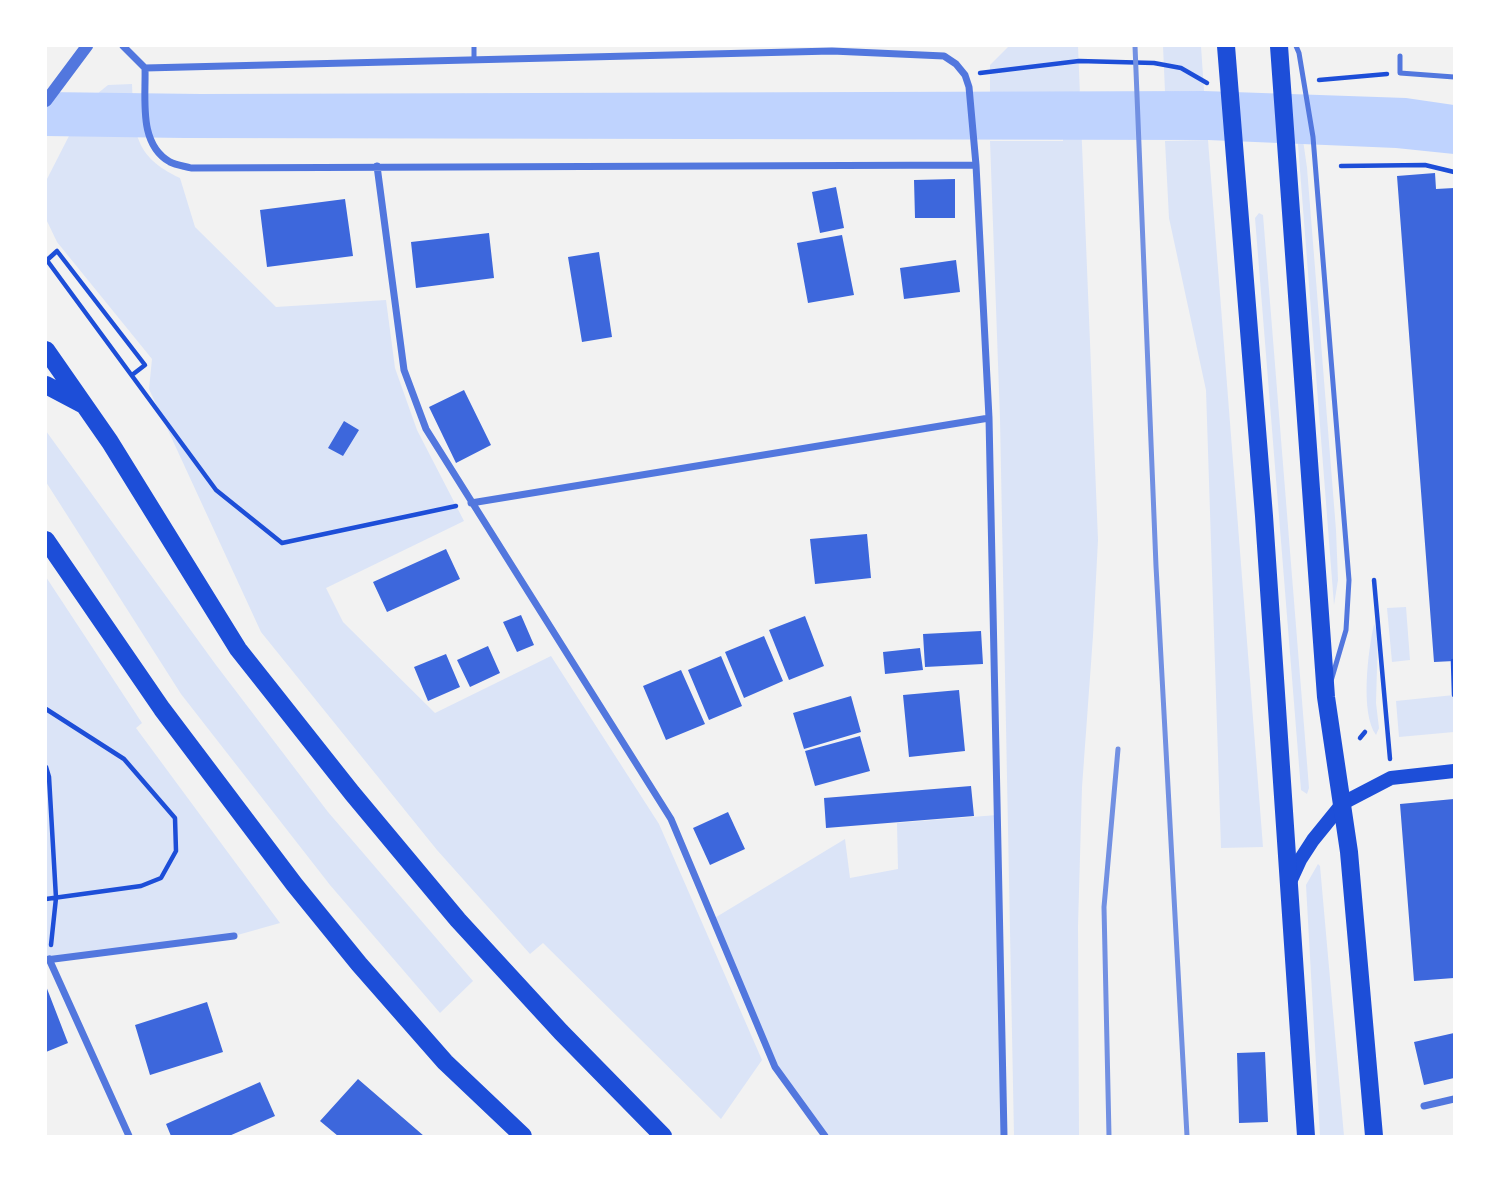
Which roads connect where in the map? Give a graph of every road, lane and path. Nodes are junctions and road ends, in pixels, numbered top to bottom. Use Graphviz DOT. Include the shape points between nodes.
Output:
graph roads {
  1 [pos="87,46"];
  2 [pos="123,46"];
  3 [pos="474,46"];
  4 [pos="1226,46"];
  5 [pos="1279,46"];
  6 [pos="1296,46"];
  7 [pos="832,48"];
  8 [pos="1400,55"];
  9 [pos="474,60"];
  10 [pos="145,68"];
  11 [pos="1400,73"];
  12 [pos="965,75"];
  13 [pos="1454,77"];
  14 [pos="1198,79"];
  15 [pos="1304,81"];
  16 [pos="46,101"];
  17 [pos="976,165"];
  18 [pos="377,166"];
  19 [pos="1341,166"];
  20 [pos="1454,172"];
  21 [pos="46,260"];
  22 [pos="46,349"];
  23 [pos="132,376"];
  24 [pos="46,384"];
  25 [pos="85,406"];
  26 [pos="989,418"];
  27 [pos="471,503"];
  28 [pos="46,540"];
  29 [pos="1374,580"];
  30 [pos="1453,661"];
  31 [pos="1454,695"];
  32 [pos="1326,697"];
  33 [pos="46,709"];
  34 [pos="1365,732"];
  35 [pos="1360,738"];
  36 [pos="1390,760"];
  37 [pos="46,767"];
  38 [pos="1454,771"];
  39 [pos="1342,803"];
  40 [pos="1289,886"];
  41 [pos="55,898"];
  42 [pos="46,899"];
  43 [pos="234,936"];
  44 [pos="48,960"];
  45 [pos="1454,1099"];
  46 [pos="1423,1106"];
  47 [pos="129,1136"];
  48 [pos="523,1136"];
  49 [pos="663,1136"];
  50 [pos="825,1136"];
  51 [pos="1004,1136"];
  52 [pos="1306,1136"];
  53 [pos="1374,1136"];
  1 -- 16 [label="street"];
  2 -- 10 [label="street"];
  3 -- 9 [label="lane"];
  4 -- 40 [label="main road"];
  5 -- 32 [label="main road"];
  6 -- 15 [label="lane"];
  7 -- 9 [label="street"];
  7 -- 12 [label="street" via="944,56"];
  8 -- 11 [label="lane"];
  9 -- 10 [label="street"];
  10 -- 18 [label="street" via="147,130 155,150 171,163 191,168"];
  11 -- 13 [label="lane"];
  11 -- 15 [label="path"];
  12 -- 14 [label="path" via="1091,61 1154,63 1181,68"];
  12 -- 17 [label="street"];
  15 -- 32 [label="lane" via="1313,137 1349,580 1346,630"];
  17 -- 18 [label="street"];
  17 -- 26 [label="street"];
  18 -- 27 [label="street" via="404,370 426,429"];
  19 -- 20 [label="path" via="1425,165"];
  21 -- 23 [label="path"];
  21 -- 23 [label="path" via="57,251 145,365"];
  22 -- 25 [label="main road"];
  23 -- 27 [label="path" via="216,489 282,543"];
  24 -- 25 [label="main road"];
  25 -- 49 [label="main road" via="238,649 352,793 458,920"];
  26 -- 27 [label="street"];
  26 -- 51 [label="street"];
  27 -- 50 [label="street" via="671,818 775,1067"];
  28 -- 48 [label="main road" via="162,709 294,884 445,1062"];
  29 -- 36 [label="path"];
  30 -- 31 [label="path"];
  32 -- 39 [label="main road"];
  33 -- 41 [label="path" via="124,759 175,818 176,851 161,878 141,886"];
  34 -- 35 [label="path"];
  37 -- 41 [label="path"];
  38 -- 39 [label="main road" via="1391,778"];
  39 -- 40 [label="main road" via="1307,850"];
  39 -- 53 [label="main road"];
  40 -- 52 [label="main road"];
  41 -- 42 [label="path"];
  41 -- 44 [label="path"];
  43 -- 44 [label="street"];
  44 -- 47 [label="street"];
  45 -- 46 [label="street"];
}
